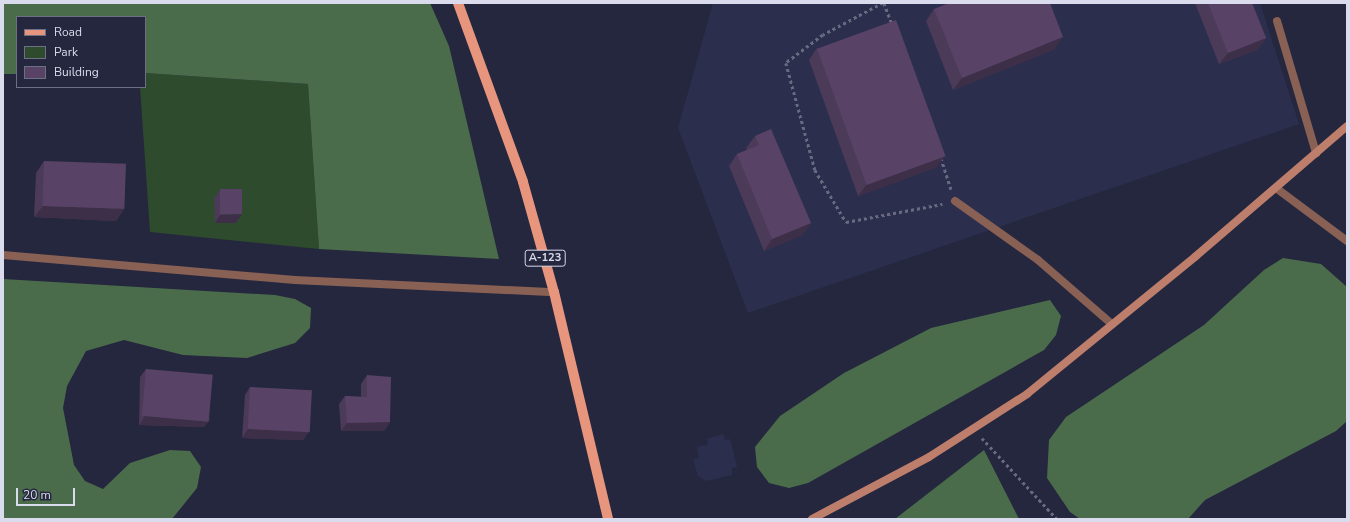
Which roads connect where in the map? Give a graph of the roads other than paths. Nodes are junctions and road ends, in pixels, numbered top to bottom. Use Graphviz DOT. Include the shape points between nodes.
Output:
graph roads {
  1 [pos="458,3"];
  2 [pos="1276,21"];
  3 [pos="1347,126"];
  4 [pos="1316,153"];
  5 [pos="1276,188"];
  6 [pos="955,201"];
  7 [pos="1347,242"];
  8 [pos="3,255"];
  9 [pos="554,292"];
  10 [pos="1112,324"];
  11 [pos="608,519"];
  12 [pos="812,519"];
  1 -- 9 [label="main road, А-123" via="523,182"];
  2 -- 4 [label="street"];
  3 -- 4 [label="street"];
  4 -- 5 [label="street"];
  5 -- 7 [label="street"];
  5 -- 10 [label="street"];
  6 -- 10 [label="street" via="1038,260"];
  8 -- 9 [label="street" via="295,280"];
  9 -- 11 [label="main road, А-123"];
  10 -- 12 [label="street" via="1027,394 929,457"];
}
